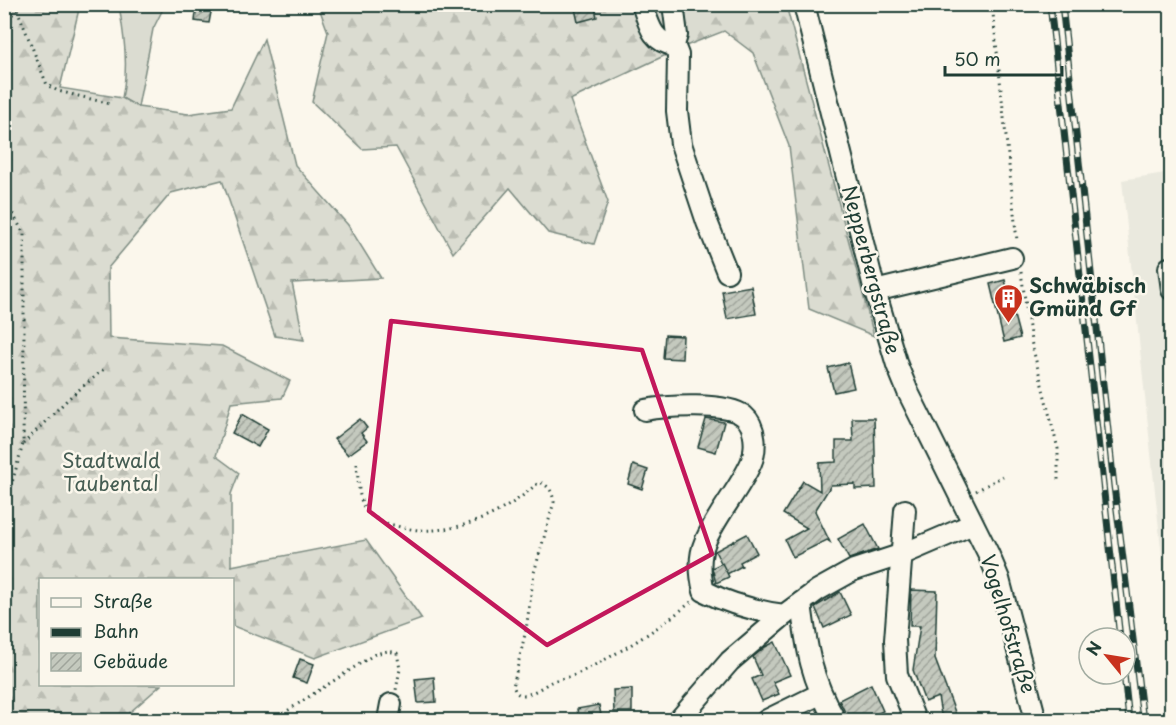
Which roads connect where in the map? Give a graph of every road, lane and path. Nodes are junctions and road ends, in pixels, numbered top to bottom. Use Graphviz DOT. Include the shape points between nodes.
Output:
graph roads {
  1 [pos="15,4"];
  2 [pos="642,4"];
  3 [pos="673,4"];
  4 [pos="804,4"];
  5 [pos="4,44"];
  6 [pos="674,45"];
  7 [pos="111,104"];
  8 [pos="4,198"];
  9 [pos="1012,258"];
  10 [pos="1169,267"];
  11 [pos="726,272"];
  12 [pos="1172,290"];
  13 [pos="874,291"];
  14 [pos="104,369"];
  15 [pos="645,410"];
  16 [pos="23,444"];
  17 [pos="357,464"];
  18 [pos="1003,476"];
  19 [pos="961,499"];
  20 [pos="905,510"];
  21 [pos="4,511"];
  22 [pos="973,524"];
  23 [pos="903,554"];
  24 [pos="704,591"];
  25 [pos="801,603"];
  26 [pos="784,615"];
  27 [pos="820,694"];
  28 [pos="390,712"];
  29 [pos="273,720"];
  30 [pos="679,720"];
  31 [pos="767,720"];
  32 [pos="835,720"];
  33 [pos="915,720"];
  34 [pos="1036,720"];
  1 -- 5 [label="path"];
  1 -- 7 [label="path" via="47,85"];
  2 -- 6 [label="street" via="655,36 663,44"];
  3 -- 6 [label="street" via="677,35"];
  4 -- 13 [label="street, Nepperbergstraße"];
  6 -- 11 [label="street" via="678,55 681,144"];
  8 -- 16 [label="path" via="24,234"];
  9 -- 13 [label="street"];
  10 -- 12 [label="street"];
  13 -- 19 [label="street, Nepperbergstraße" via="908,392"];
  14 -- 16 [label="path"];
  15 -- 24 [label="street" via="664,406 729,410 744,416 753,430 755,447 751,462 704,544"];
  16 -- 21 [label="path"];
  17 -- 24 [label="path" via="362,504 369,514 383,523 410,530 451,528 475,522 518,500 540,482 553,492 513,686 519,695 575,675 628,647"];
  18 -- 19 [label="path"];
  19 -- 22 [label="street, Nepperbergstraße"];
  20 -- 23 [label="street"];
  22 -- 23 [label="street"];
  22 -- 34 [label="street, Vogelhofstraße" via="999,579"];
  23 -- 25 [label="street" via="854,570"];
  23 -- 33 [label="street" via="895,640 897,675"];
  24 -- 26 [label="street" via="760,612"];
  25 -- 26 [label="street"];
  25 -- 27 [label="street" via="810,665"];
  26 -- 30 [label="street" via="730,661"];
  27 -- 31 [label="street"];
  27 -- 32 [label="street"];
  28 -- 29 [label="path" via="400,669 397,653 388,651 375,654"];
}
